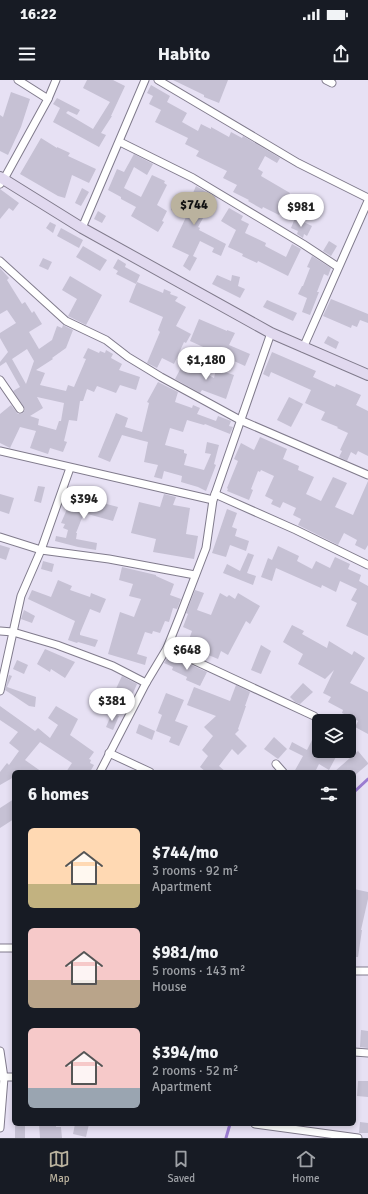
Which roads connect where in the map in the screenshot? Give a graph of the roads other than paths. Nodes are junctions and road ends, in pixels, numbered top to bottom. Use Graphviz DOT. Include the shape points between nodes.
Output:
graph roads {
  1 [pos="18,80"];
  2 [pos="56,80"];
  3 [pos="145,80"];
  4 [pos="158,80"];
  5 [pos="48,99"];
  6 [pos="120,142"];
  7 [pos="1,180"];
  8 [pos="368,199"];
  9 [pos="82,228"];
  10 [pos="0,261"];
  11 [pos="338,267"];
  12 [pos="271,333"];
  13 [pos="303,348"];
  14 [pos="368,375"];
  15 [pos="0,380"];
  16 [pos="20,409"];
  17 [pos="240,420"];
  18 [pos="0,451"];
  19 [pos="70,468"];
  20 [pos="368,475"];
  21 [pos="214,497"];
  22 [pos="0,537"];
  23 [pos="41,550"];
  24 [pos="368,565"];
  25 [pos="195,575"];
  26 [pos="0,631"];
  27 [pos="13,632"];
  28 [pos="167,648"];
  29 [pos="146,683"];
  30 [pos="0,691"];
  31 [pos="312,715"];
  32 [pos="110,753"];
  33 [pos="276,764"];
  34 [pos="101,770"];
  35 [pos="146,770"];
  36 [pos="281,770"];
  37 [pos="0,948"];
  38 [pos="12,948"];
  39 [pos="356,971"];
  40 [pos="368,972"];
  41 [pos="0,1051"];
  42 [pos="356,1052"];
  43 [pos="368,1053"];
  44 [pos="12,1077"];
  45 [pos="2,1078"];
  46 [pos="270,1126"];
  47 [pos="0,1128"];
  48 [pos="358,1138"];
  1 -- 5 [label="street"];
  2 -- 5 [label="street"];
  3 -- 6 [label="street"];
  4 -- 8 [label="street" via="298,163"];
  5 -- 7 [label="street"];
  6 -- 9 [label="street"];
  6 -- 11 [label="street" via="192,178"];
  7 -- 9 [label="street"];
  8 -- 11 [label="street"];
  9 -- 12 [label="street"];
  10 -- 17 [label="street" via="66,321 106,340 161,377"];
  11 -- 13 [label="street"];
  12 -- 13 [label="street"];
  12 -- 17 [label="street"];
  13 -- 14 [label="street"];
  15 -- 16 [label="street"];
  17 -- 20 [label="street"];
  17 -- 21 [label="street"];
  18 -- 19 [label="street"];
  19 -- 21 [label="street"];
  19 -- 23 [label="street"];
  21 -- 24 [label="street" via="296,530"];
  21 -- 25 [label="street" via="206,548"];
  22 -- 23 [label="street"];
  23 -- 25 [label="street" via="109,559"];
  23 -- 27 [label="street" via="21,596"];
  25 -- 28 [label="street"];
  26 -- 27 [label="street"];
  27 -- 29 [label="street" via="113,666"];
  27 -- 30 [label="street"];
  28 -- 29 [label="street"];
  28 -- 31 [label="street"];
  29 -- 32 [label="street"];
  32 -- 34 [label="street"];
  32 -- 35 [label="street"];
  33 -- 36 [label="street"];
  37 -- 38 [label="street"];
  39 -- 40 [label="street"];
  41 -- 45 [label="street"];
  42 -- 43 [label="street"];
  44 -- 45 [label="street"];
  45 -- 47 [label="street"];
  46 -- 48 [label="street"];
}
